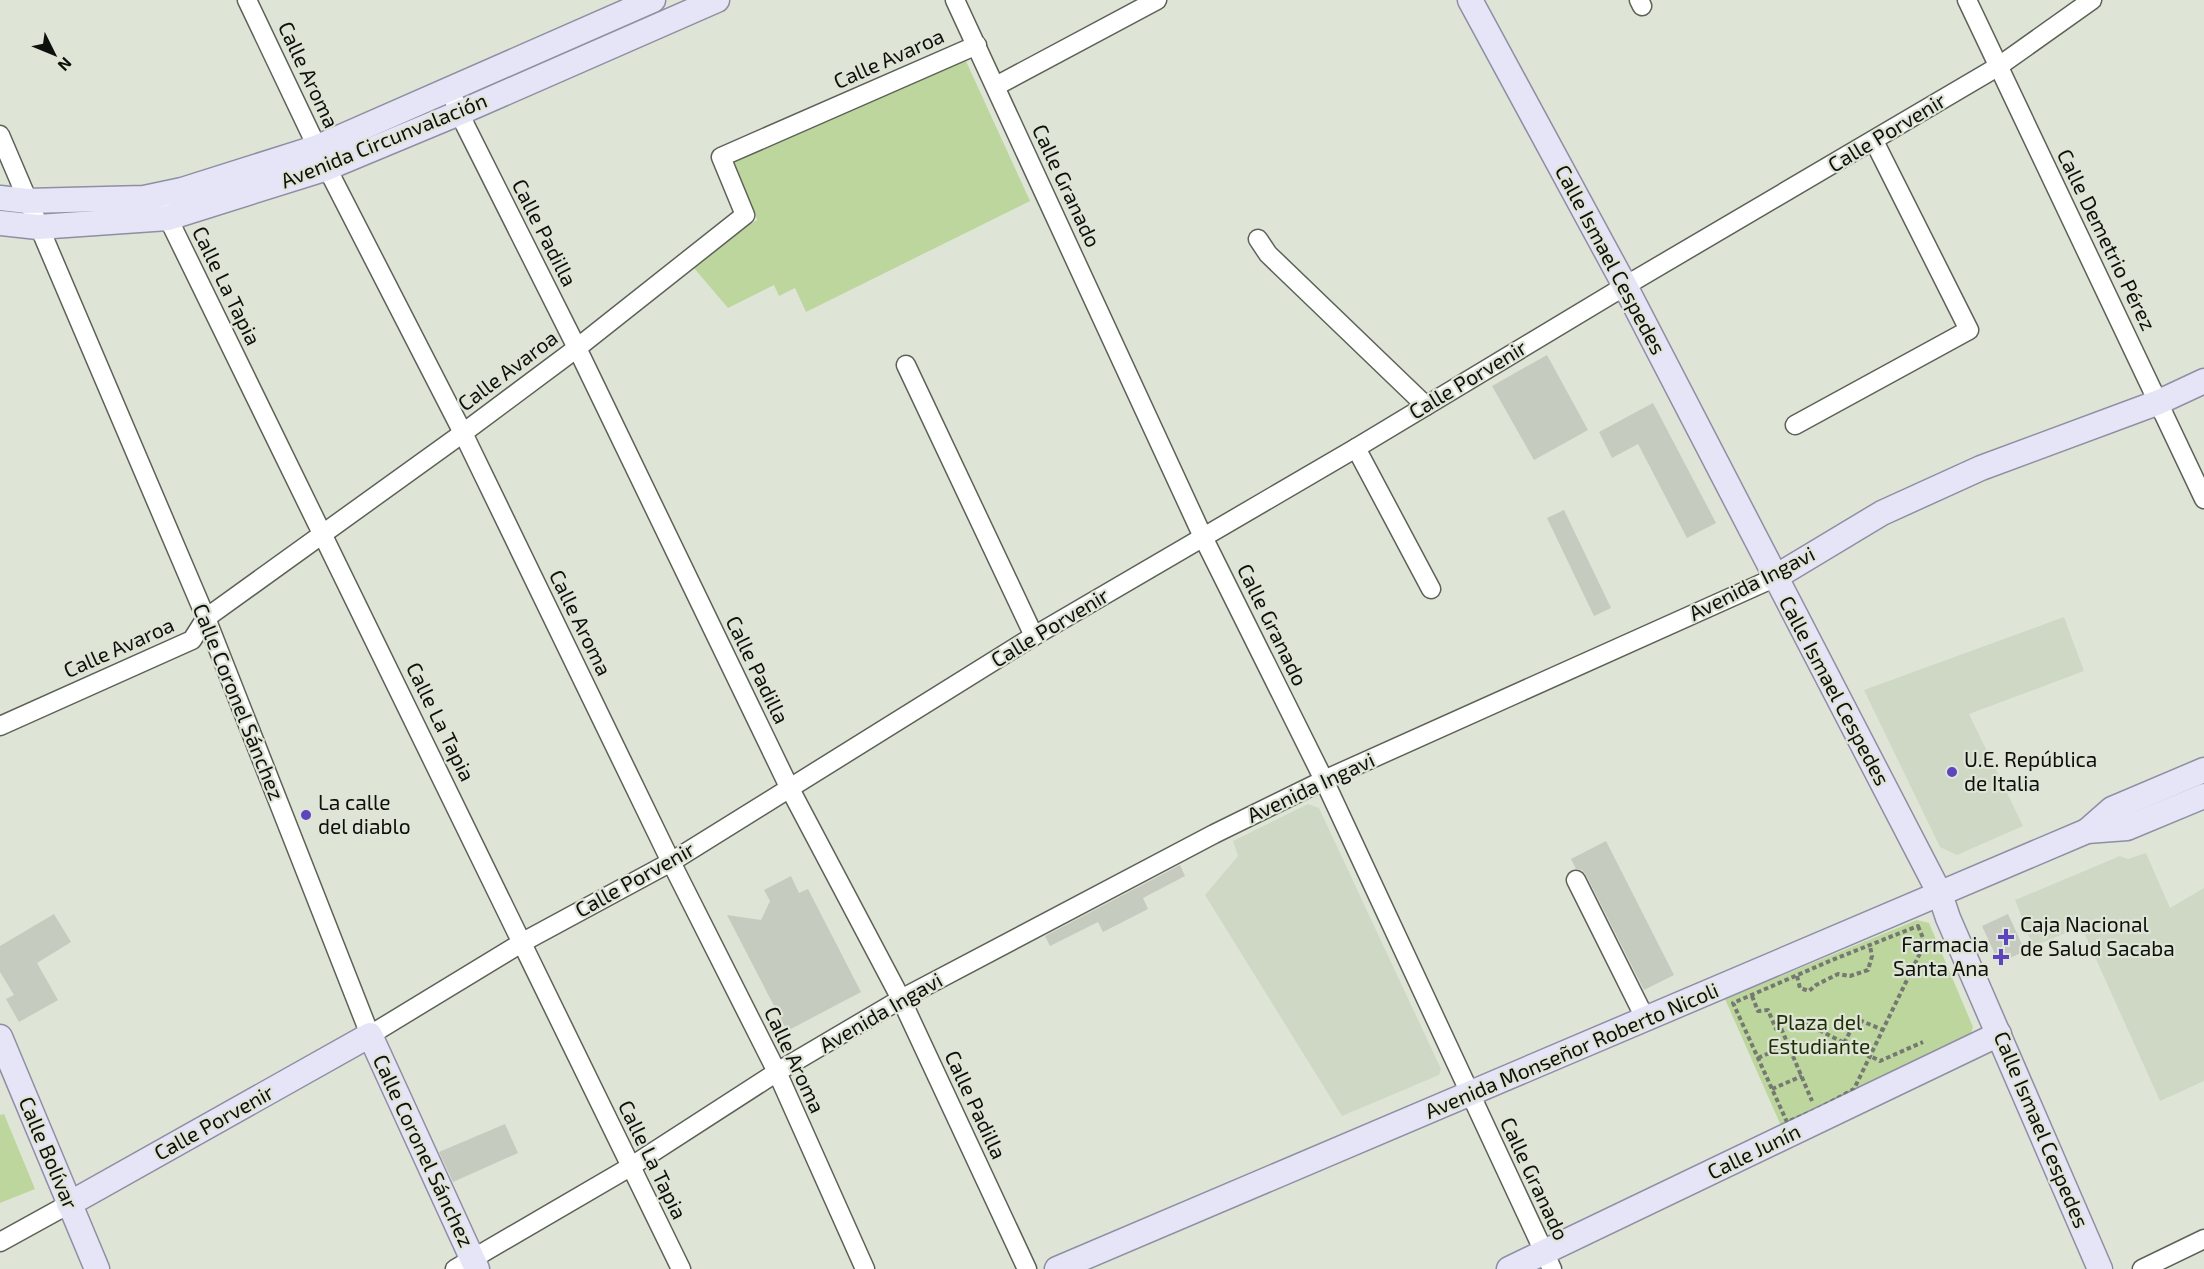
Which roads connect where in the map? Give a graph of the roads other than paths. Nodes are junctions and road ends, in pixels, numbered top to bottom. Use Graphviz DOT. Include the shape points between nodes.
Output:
graph roads {
  1 [pos="247,0"];
  2 [pos="653,0"];
  3 [pos="717,0"];
  4 [pos="955,0"];
  5 [pos="1157,0"];
  6 [pos="1470,0"];
  7 [pos="1967,0"];
  8 [pos="2092,0"];
  9 [pos="977,45"];
  10 [pos="1999,66"];
  11 [pos="996,86"];
  12 [pos="450,89"];
  13 [pos="459,113"];
  14 [pos="0,135"];
  15 [pos="1874,141"];
  16 [pos="322,158"];
  17 [pos="163,194"];
  18 [pos="0,198"];
  19 [pos="27,201"];
  20 [pos="168,218"];
  21 [pos="0,223"];
  22 [pos="38,227"];
  23 [pos="1258,239"];
  24 [pos="1625,286"];
  25 [pos="577,348"];
  26 [pos="906,365"];
  27 [pos="2204,381"];
  28 [pos="2159,402"];
  29 [pos="1426,406"];
  30 [pos="1795,425"];
  31 [pos="463,433"];
  32 [pos="1356,448"];
  33 [pos="2204,499"];
  34 [pos="322,535"];
  35 [pos="1203,537"];
  36 [pos="1774,578"];
  37 [pos="1431,588"];
  38 [pos="206,618"];
  39 [pos="1034,636"];
  40 [pos="0,726"];
  41 [pos="2204,770"];
  42 [pos="1324,780"];
  43 [pos="790,789"];
  44 [pos="2204,796"];
  45 [pos="2087,831"];
  46 [pos="671,862"];
  47 [pos="1576,880"];
  48 [pos="1940,894"];
  49 [pos="523,942"];
  50 [pos="901,999"];
  51 [pos="1646,1020"];
  52 [pos="1999,1034"];
  53 [pos="370,1035"];
  54 [pos="0,1037"];
  55 [pos="777,1072"];
  56 [pos="1470,1095"];
  57 [pos="630,1167"];
  58 [pos="69,1204"];
  59 [pos="2204,1239"];
  60 [pos="0,1242"];
  61 [pos="1548,1261"];
  62 [pos="468,1266"];
  63 [pos="98,1269"];
  64 [pos="681,1269"];
  65 [pos="865,1269"];
  66 [pos="1027,1269"];
  67 [pos="1057,1269"];
  68 [pos="1509,1269"];
  69 [pos="2100,1269"];
  70 [pos="2142,1269"];
  1 -- 16 [label="street, Calle Aroma"];
  2 -- 12 [label="main road, Avenida Circunvalación"];
  3 -- 13 [label="main road, Avenida Circunvalación"];
  4 -- 9 [label="street, Calle Granado"];
  5 -- 11 [label="street"];
  6 -- 24 [label="main road, Calle Ismael Cespedes"];
  7 -- 10 [label="street, Calle Demetrio Pérez"];
  8 -- 10 [label="street, Calle Porvenir"];
  9 -- 11 [label="street, Calle Granado"];
  9 -- 25 [label="street, Calle Avaroa" via="721,157 745,215"];
  10 -- 15 [label="street, Calle Porvenir"];
  10 -- 28 [label="street, Calle Demetrio Pérez"];
  11 -- 35 [label="street, Calle Granado"];
  12 -- 13 [label="street, Calle Padilla"];
  12 -- 16 [label="main road, Avenida Circunvalación"];
  13 -- 16 [label="main road, Avenida Circunvalación"];
  13 -- 25 [label="street, Calle Padilla"];
  14 -- 19 [label="street, Calle Coronel Sánchez"];
  15 -- 24 [label="street, Calle Porvenir"];
  15 -- 30 [label="street" via="1969,330"];
  16 -- 17 [label="main road, Avenida Circunvalación"];
  16 -- 20 [label="main road, Avenida Circunvalación"];
  16 -- 31 [label="street, Calle Aroma"];
  17 -- 19 [label="main road, Avenida Circunvalación" via="144,198"];
  17 -- 20 [label="street, Calle La Tapia"];
  18 -- 19 [label="main road, Avenida Circunvalación"];
  19 -- 22 [label="street, Calle Coronel Sánchez"];
  20 -- 22 [label="main road, Avenida Circunvalación"];
  20 -- 34 [label="street, Calle La Tapia"];
  21 -- 22 [label="main road, Avenida Circunvalación"];
  22 -- 38 [label="street, Calle Coronel Sánchez"];
  23 -- 29 [label="street" via="1268,254"];
  24 -- 29 [label="street, Calle Porvenir"];
  24 -- 36 [label="main road, Calle Ismael Cespedes"];
  25 -- 31 [label="street, Calle Avaroa"];
  25 -- 43 [label="street, Calle Padilla"];
  26 -- 39 [label="street"];
  27 -- 28 [label="main road, Avenida Ingavi"];
  28 -- 33 [label="street, Calle Demetrio Pérez"];
  28 -- 36 [label="main road, Avenida Ingavi" via="1981,468 1882,513"];
  29 -- 32 [label="street, Calle Porvenir"];
  31 -- 34 [label="street, Calle Avaroa"];
  31 -- 46 [label="street, Calle Aroma"];
  32 -- 35 [label="street, Calle Porvenir"];
  32 -- 37 [label="street"];
  34 -- 38 [label="street, Calle Avaroa"];
  34 -- 49 [label="street, Calle La Tapia"];
  35 -- 39 [label="street, Calle Porvenir"];
  35 -- 42 [label="street, Calle Granado"];
  36 -- 42 [label="street, Avenida Ingavi"];
  36 -- 48 [label="main road, Calle Ismael Cespedes"];
  38 -- 40 [label="street, Calle Avaroa" via="192,640"];
  38 -- 53 [label="street, Calle Coronel Sánchez"];
  39 -- 43 [label="street, Calle Porvenir"];
  41 -- 45 [label="main road, Avenida Monseñor Roberto Nicoli" via="2112,809"];
  42 -- 50 [label="street, Avenida Ingavi"];
  42 -- 56 [label="street, Calle Granado"];
  43 -- 46 [label="street, Calle Porvenir"];
  43 -- 50 [label="street, Calle Padilla"];
  44 -- 45 [label="main road, Avenida Monseñor Roberto Nicoli" via="2127,828"];
  45 -- 48 [label="main road, Avenida Monseñor Roberto Nicoli"];
  46 -- 49 [label="street, Calle Porvenir"];
  46 -- 55 [label="street, Calle Aroma"];
  47 -- 51 [label="street"];
  48 -- 51 [label="main road, Avenida Monseñor Roberto Nicoli"];
  48 -- 52 [label="main road, Calle Ismael Cespedes"];
  49 -- 53 [label="street, Calle Porvenir"];
  49 -- 57 [label="street, Calle La Tapia"];
  50 -- 55 [label="street, Avenida Ingavi"];
  50 -- 66 [label="street, Calle Padilla"];
  51 -- 56 [label="main road, Avenida Monseñor Roberto Nicoli"];
  52 -- 61 [label="main road, Calle Junín"];
  52 -- 69 [label="main road, Calle Ismael Cespedes"];
  53 -- 58 [label="main road, Calle Porvenir"];
  53 -- 62 [label="main road, Calle Coronel Sánchez"];
  54 -- 58 [label="main road, Calle Bolívar"];
  55 -- 57 [label="street, Avenida Ingavi"];
  55 -- 65 [label="street, Calle Aroma"];
  56 -- 61 [label="street, Calle Granado"];
  56 -- 67 [label="main road, Avenida Monseñor Roberto Nicoli"];
  57 -- 62 [label="street, Avenida Ingavi"];
  57 -- 64 [label="street, Calle La Tapia"];
  58 -- 60 [label="street, Calle Porvenir"];
  58 -- 63 [label="main road, Calle Bolívar"];
  59 -- 70 [label="street"];
  61 -- 68 [label="main road, Calle Junín"];
}
